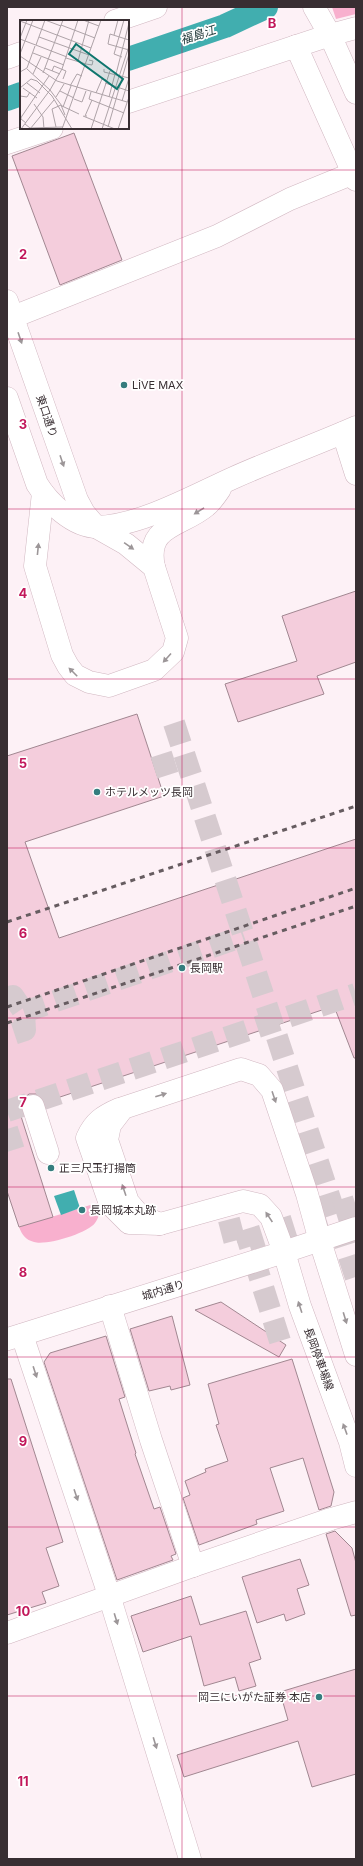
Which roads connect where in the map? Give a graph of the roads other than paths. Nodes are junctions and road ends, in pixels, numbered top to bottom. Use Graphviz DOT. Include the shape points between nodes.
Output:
graph roads {
  1 [pos="156,7"];
  2 [pos="316,11"];
  3 [pos="119,20"];
  4 [pos="356,28"];
  5 [pos="330,34"];
  6 [pos="296,46"];
  7 [pos="20,53"];
  8 [pos="7,58"];
  9 [pos="356,93"];
  10 [pos="129,102"];
  11 [pos="49,129"];
  12 [pos="7,143"];
  13 [pos="355,175"];
  14 [pos="10,309"];
  15 [pos="7,398"];
  16 [pos="349,430"];
  17 [pos="356,474"];
  18 [pos="225,482"];
  19 [pos="42,493"];
  20 [pos="96,527"];
  21 [pos="154,567"];
  22 [pos="33,1106"];
  23 [pos="42,1148"];
  24 [pos="356,1228"];
  25 [pos="320,1241"];
  26 [pos="284,1252"];
  27 [pos="110,1306"];
  28 [pos="14,1337"];
  29 [pos="356,1355"];
  30 [pos="356,1466"];
  31 [pos="356,1512"];
  32 [pos="193,1566"];
  33 [pos="109,1595"];
  34 [pos="7,1633"];
  35 [pos="190,1859"];
  1 -- 3 [label="street"];
  2 -- 5 [label="street"];
  4 -- 5 [label="street"];
  5 -- 6 [label="street"];
  5 -- 9 [label="street"];
  6 -- 10 [label="street"];
  6 -- 13 [label="street"];
  7 -- 8 [label="street"];
  11 -- 12 [label="street"];
  13 -- 14 [label="street" via="290,199 217,236"];
  14 -- 20 [label="street, 東口通り, one-way" via="70,484 84,513"];
  15 -- 19 [label="street"];
  16 -- 17 [label="street"];
  16 -- 18 [label="street"];
  18 -- 20 [label="street" via="137,520"];
  18 -- 21 [label="street, one-way" via="207,506 170,526 156,538 152,547"];
  19 -- 20 [label="street" via="64,513 80,523"];
  21 -- 19 [label="street, one-way" via="177,638 172,652 154,670 108,686 89,682 75,675 62,655 36,566"];
  20 -- 21 [label="street, one-way" via="126,544"];
  22 -- 23 [label="street"];
  24 -- 25 [label="street, 城内通り"];
  25 -- 26 [label="street, 城内通り"];
  26 -- 25 [label="street, 長岡停車場線, one-way" via="271,1217 260,1205 243,1201 160,1224 140,1216 128,1202 107,1140 110,1125 123,1108 241,1069 259,1075 272,1090"];
  25 -- 29 [label="street, one-way"];
  26 -- 27 [label="street, 城内通り"];
  30 -- 26 [label="street, 長岡停車場線, one-way" via="350,1442 300,1306"];
  27 -- 28 [label="street, 城内通り"];
  27 -- 32 [label="street"];
  28 -- 33 [label="street, one-way"];
  31 -- 32 [label="street"];
  32 -- 33 [label="street"];
  33 -- 34 [label="street"];
  33 -- 35 [label="street, one-way"];
}
